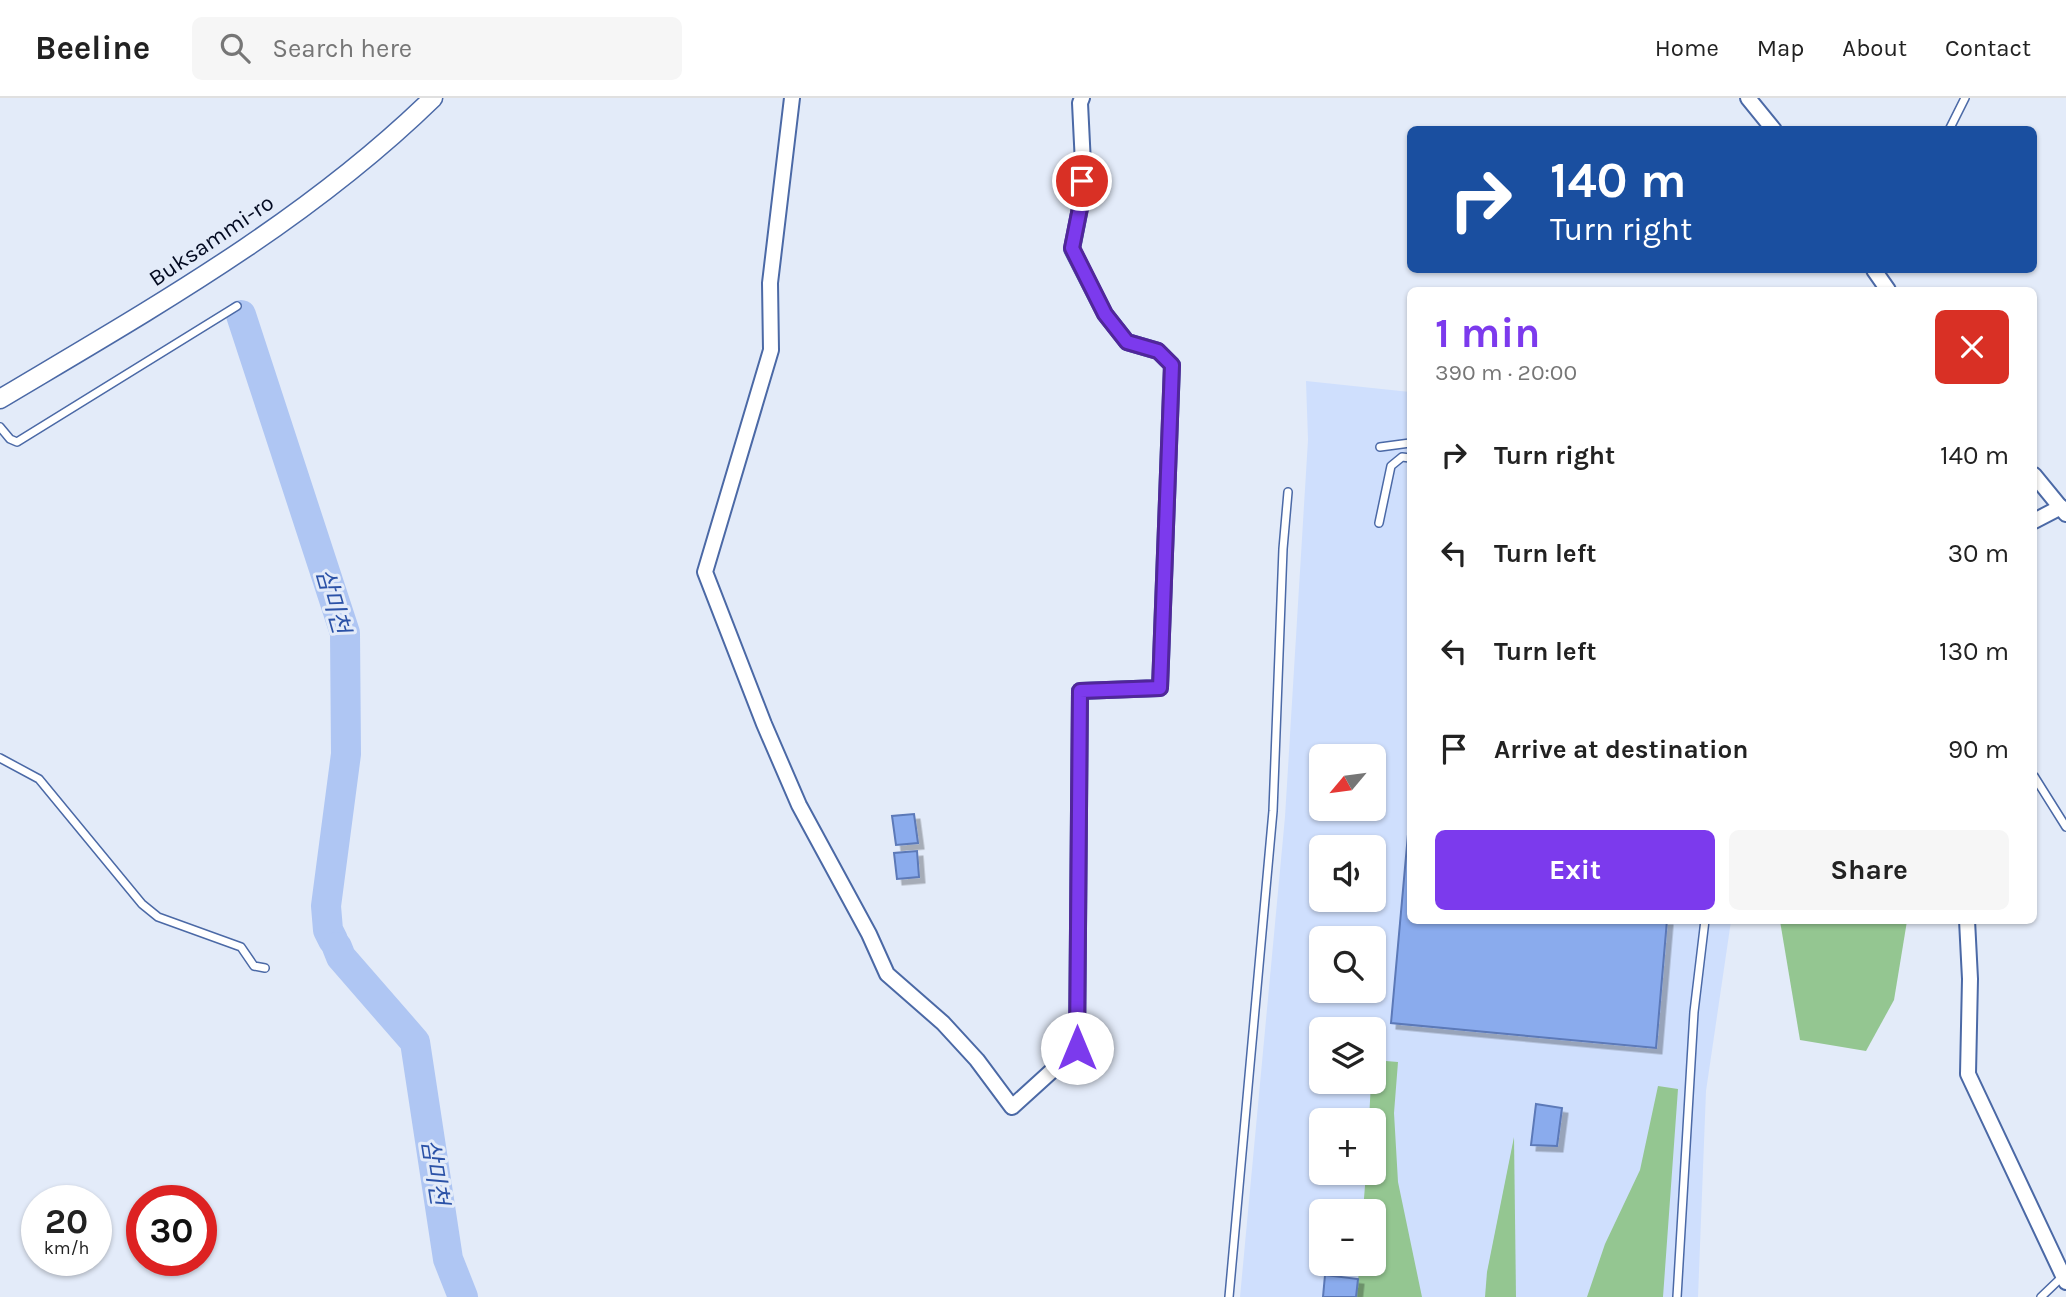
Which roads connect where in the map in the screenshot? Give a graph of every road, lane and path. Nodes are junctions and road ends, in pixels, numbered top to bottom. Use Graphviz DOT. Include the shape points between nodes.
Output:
graph roads {
  1 [pos="433,98"];
  2 [pos="792,98"];
  3 [pos="1082,98"];
  4 [pos="1748,98"];
  5 [pos="1965,98"];
  6 [pos="1771,126"];
  7 [pos="1951,126"];
  8 [pos="237,306"];
  9 [pos="0,399"];
  10 [pos="0,427"];
  11 [pos="1407,443"];
  12 [pos="1380,447"];
  13 [pos="1407,458"];
  14 [pos="2037,478"];
  15 [pos="1288,492"];
  16 [pos="2063,510"];
  17 [pos="2037,520"];
  18 [pos="1379,523"];
  19 [pos="0,758"];
  20 [pos="2037,781"];
  21 [pos="2066,827"];
  22 [pos="1705,924"];
  23 [pos="1967,924"];
  24 [pos="265,968"];
  25 [pos="2065,1279"];
  26 [pos="1229,1297"];
  27 [pos="1676,1297"];
  28 [pos="2040,1297"];
  1 -- 9 [label="street, Buksammi-ro" via="318,195 228,260"];
  2 -- 3 [label="street" via="770,283 771,350 705,572 799,805 887,974 943,1023 1012,1107 1077,1048 1080,691 1160,688 1172,365 1158,351 1127,342 1105,314 1072,248 1082,198"];
  4 -- 6 [label="street"];
  5 -- 7 [label="lane"];
  8 -- 10 [label="lane" via="17,442"];
  11 -- 12 [label="lane"];
  13 -- 18 [label="lane" via="1391,466"];
  14 -- 16 [label="street"];
  15 -- 26 [label="lane" via="1273,811"];
  16 -- 17 [label="street"];
  19 -- 24 [label="lane" via="39,779 142,904 158,917 241,947 254,966"];
  20 -- 21 [label="lane"];
  22 -- 27 [label="lane" via="1693,1025"];
  23 -- 25 [label="street" via="1968,1074"];
  25 -- 28 [label="lane"];
}
